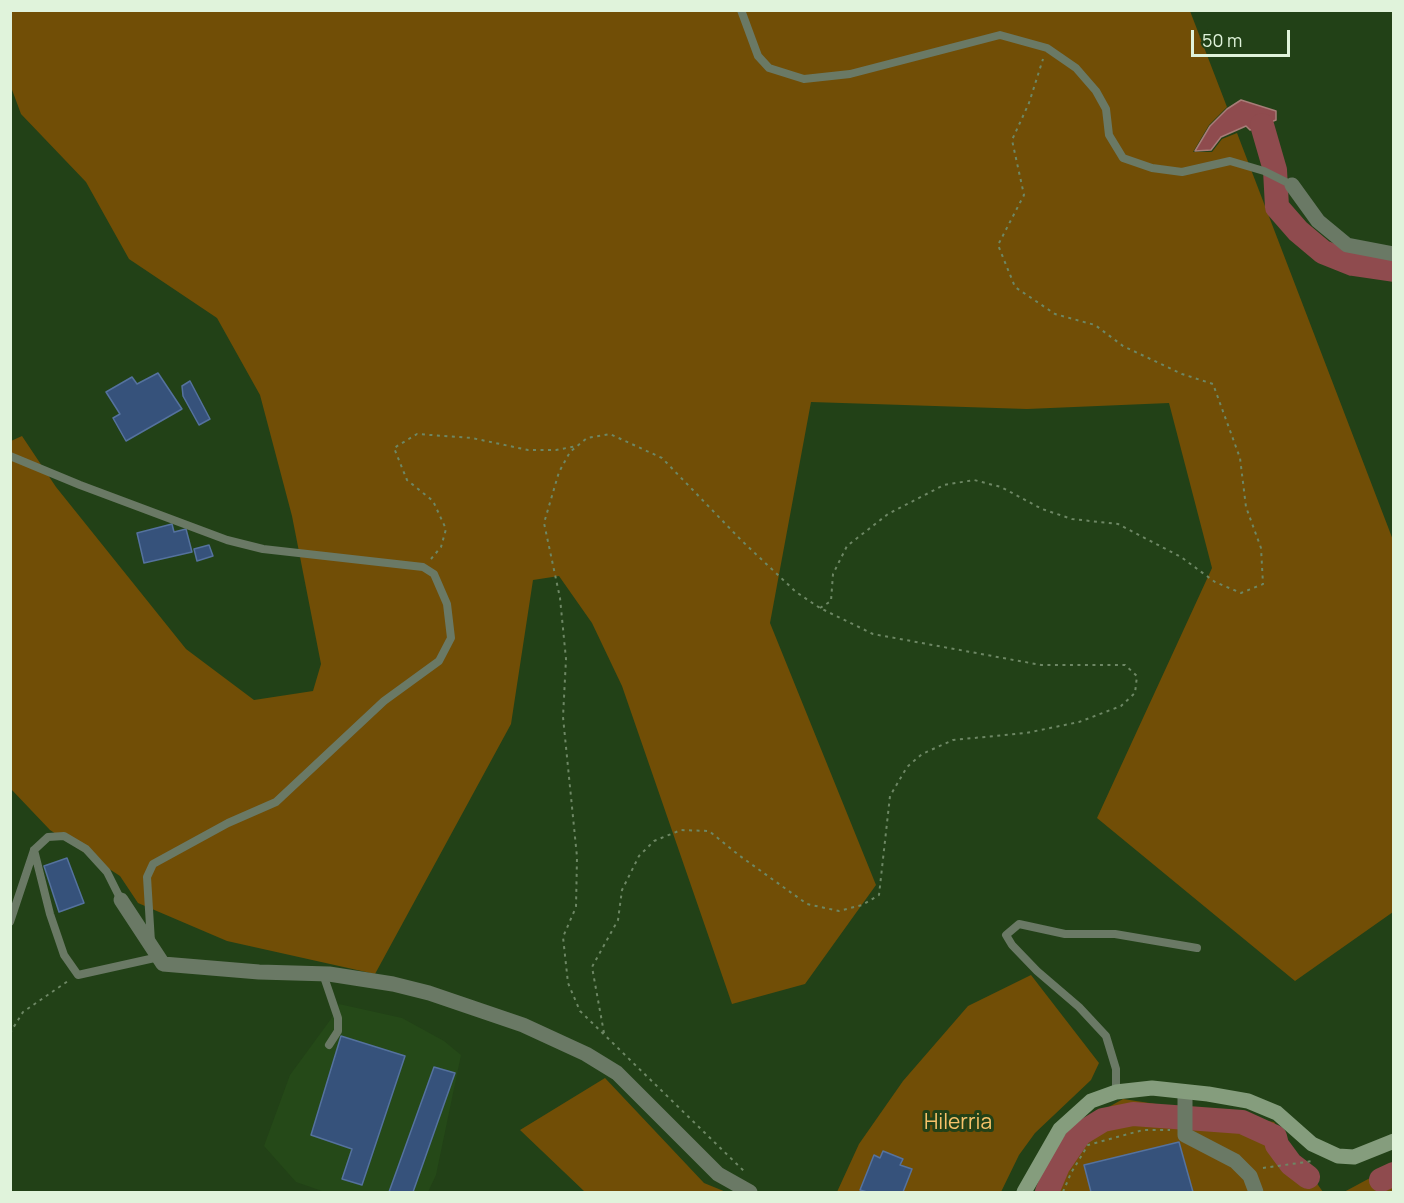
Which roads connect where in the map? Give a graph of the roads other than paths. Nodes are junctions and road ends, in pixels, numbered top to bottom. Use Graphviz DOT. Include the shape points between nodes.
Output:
graph roads {
  1 [pos="741,10"];
  2 [pos="1292,185"];
  3 [pos="1394,254"];
  4 [pos="10,456"];
  5 [pos="34,850"];
  6 [pos="121,900"];
  7 [pos="10,922"];
  8 [pos="1197,948"];
  9 [pos="155,951"];
  10 [pos="323,974"];
  11 [pos="329,1045"];
  12 [pos="1116,1092"];
  13 [pos="1185,1100"];
  14 [pos="1394,1141"];
  15 [pos="750,1192"];
  16 [pos="1024,1192"];
  17 [pos="1256,1192"];
  1 -- 2 [label="lane" via="758,56 769,68 804,79 850,74 1000,35 1047,48 1076,68 1096,91 1106,109 1108,135 1123,158 1152,168 1182,172 1230,160"];
  2 -- 3 [label="street" via="1318,221 1347,245"];
  4 -- 9 [label="lane" via="227,540 263,549 423,567 434,574 447,604 451,638 439,661 384,701 276,802 153,864 147,877"];
  5 -- 6 [label="lane" via="48,837 64,836 86,849 107,872"];
  5 -- 7 [label="lane"];
  5 -- 9 [label="lane" via="64,955 78,975"];
  6 -- 9 [label="street"];
  8 -- 12 [label="lane" via="1115,934 1065,934 1019,924 1006,935 1037,971 1106,1036 1116,1069"];
  9 -- 10 [label="street" via="163,964"];
  10 -- 11 [label="lane" via="338,1018 338,1031"];
  10 -- 15 [label="street" via="429,993 523,1025 586,1054 617,1073 718,1174"];
  12 -- 13 [label="main road" via="1152,1088"];
  12 -- 16 [label="main road" via="1091,1101 1060,1129"];
  13 -- 14 [label="main road" via="1228,1097 1262,1107 1277,1113 1312,1144 1338,1156 1354,1157"];
  13 -- 17 [label="street" via="1185,1136 1236,1161 1250,1176"];
}
